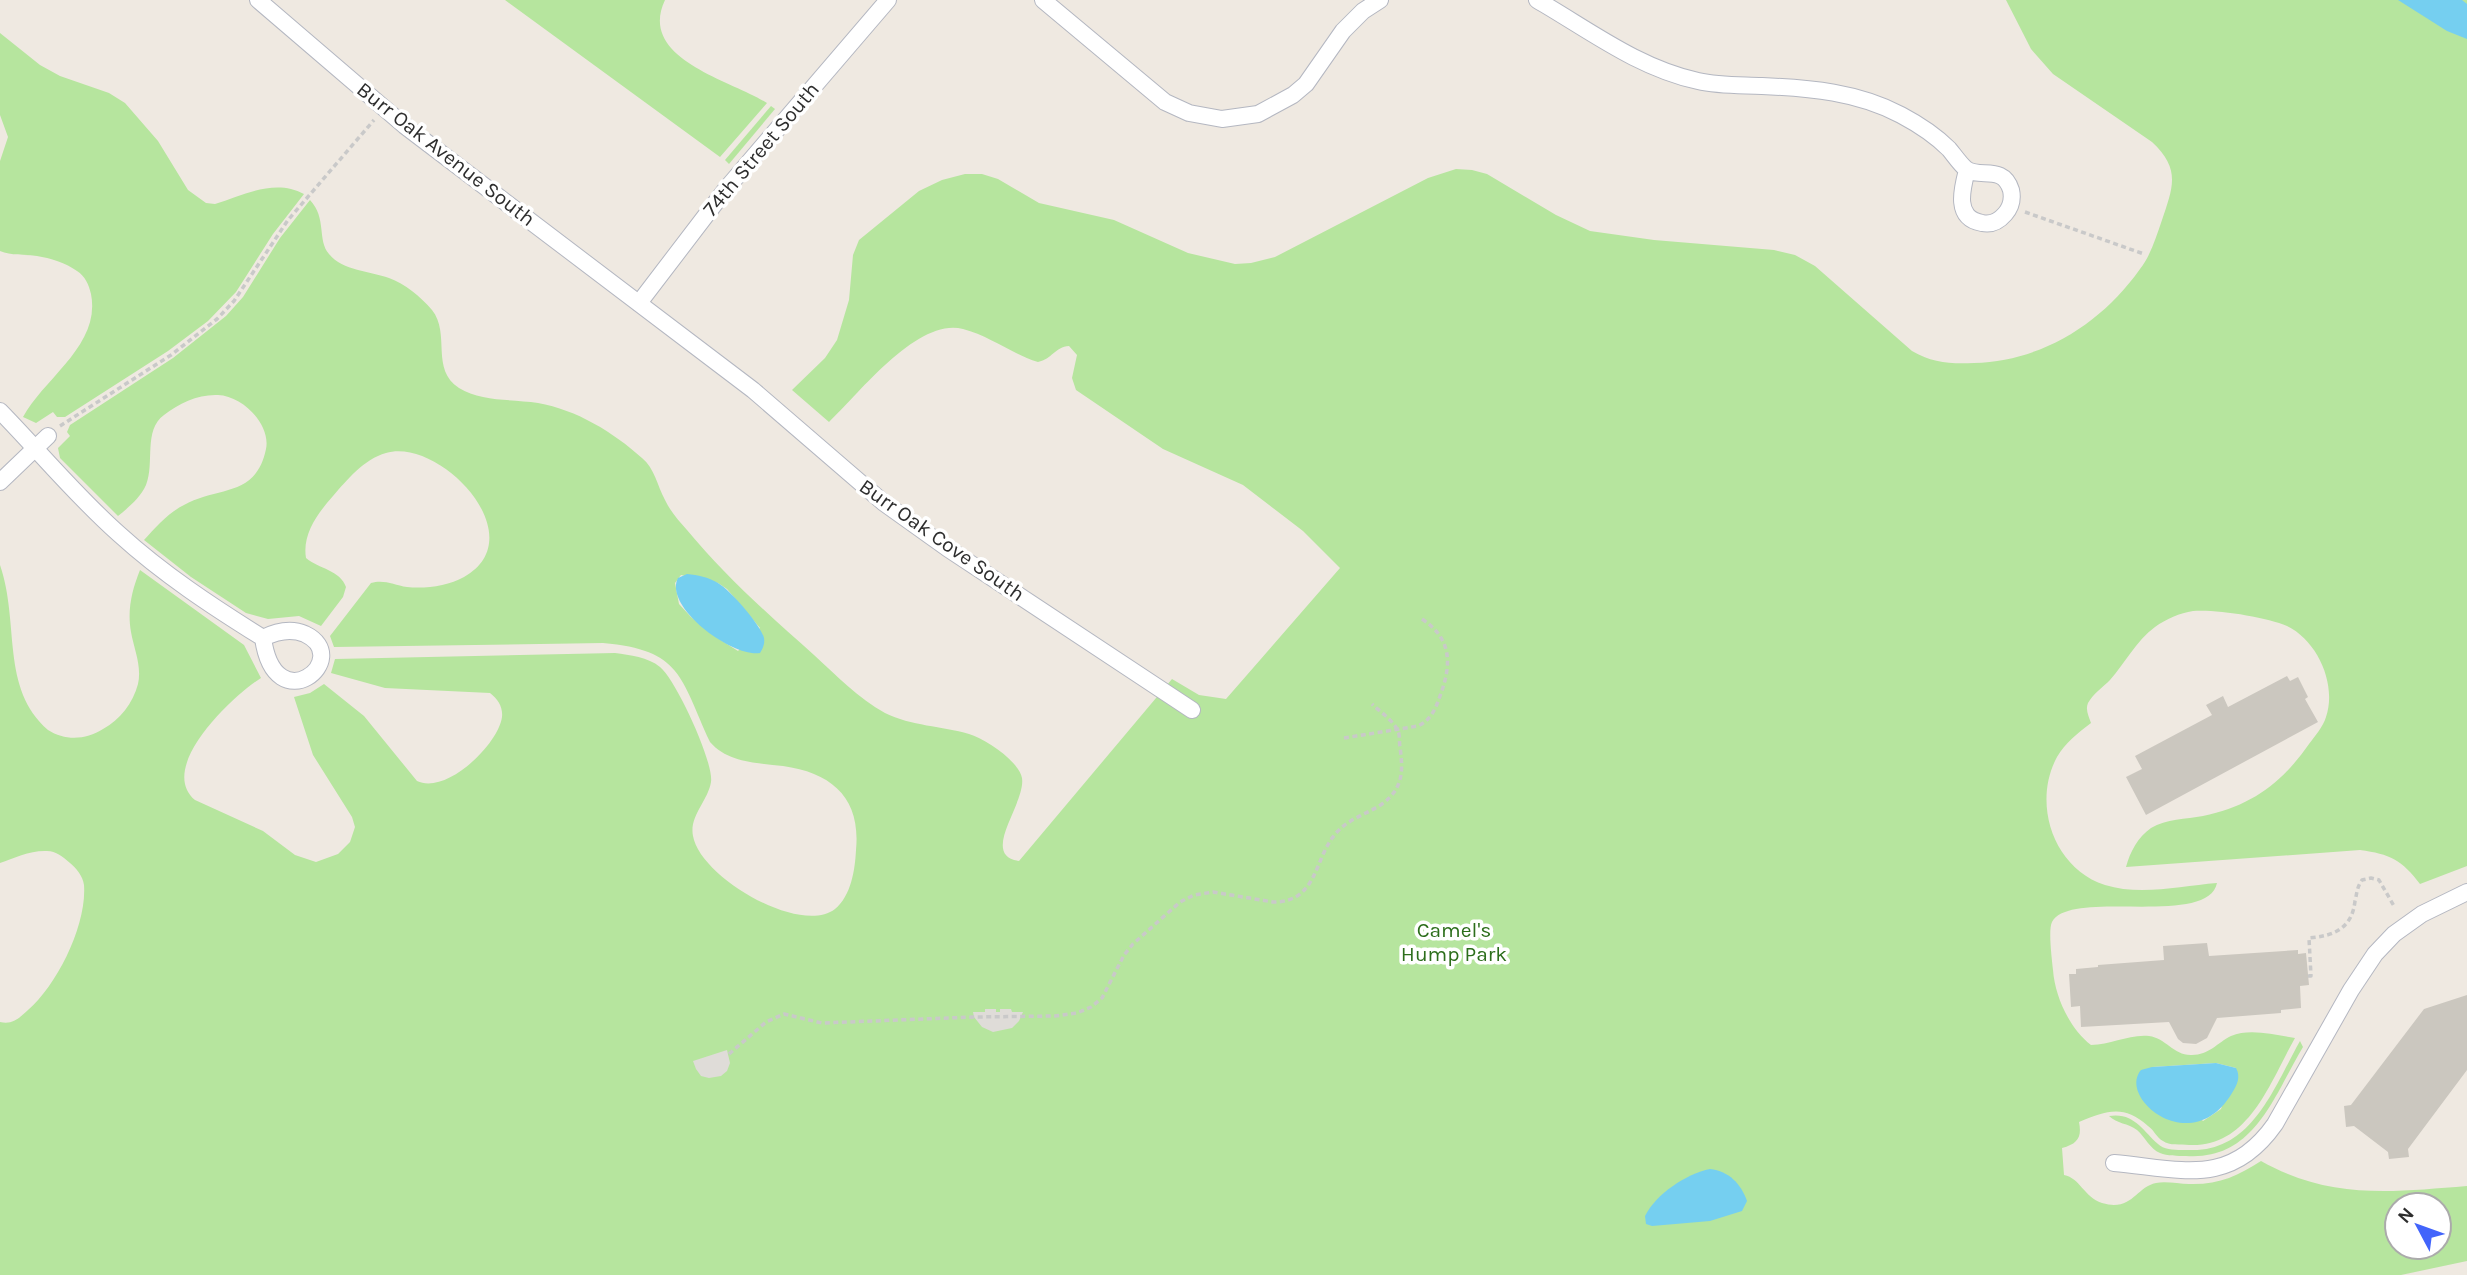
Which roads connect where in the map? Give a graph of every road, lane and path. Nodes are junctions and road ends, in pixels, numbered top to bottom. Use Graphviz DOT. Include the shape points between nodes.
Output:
graph roads {
  1 [pos="258,0"];
  2 [pos="888,0"];
  3 [pos="1043,0"];
  4 [pos="1380,0"];
  5 [pos="1537,0"];
  6 [pos="384,108"];
  7 [pos="1967,170"];
  8 [pos="2010,207"];
  9 [pos="2144,254"];
  10 [pos="639,303"];
  11 [pos="0,411"];
  12 [pos="48,436"];
  13 [pos="34,448"];
  14 [pos="0,482"];
  15 [pos="1422,619"];
  16 [pos="262,638"];
  17 [pos="1372,704"];
  18 [pos="1192,710"];
  19 [pos="1398,729"];
  20 [pos="1344,738"];
  21 [pos="2467,892"];
  22 [pos="2395,906"];
  23 [pos="2308,976"];
  24 [pos="729,1054"];
  25 [pos="2114,1163"];
  1 -- 6 [label="street, Burr Oak Avenue South"];
  2 -- 10 [label="street, 74th Street South" via="726,189"];
  3 -- 4 [label="street" via="1165,102 1189,113 1222,119 1252,116 1293,95 1343,31"];
  5 -- 7 [label="street" via="1637,60 1680,76 1718,84 1818,90 1879,105 1931,134"];
  6 -- 10 [label="street, Burr Oak Avenue South"];
  6 -- 12 [label="path" via="295,212 217,319"];
  7 -- 8 [label="street" via="2002,177 2011,192"];
  7 -- 8 [label="street" via="1961,202 1969,217 1991,223"];
  8 -- 9 [label="path"];
  10 -- 18 [label="street, Burr Oak Cove South" via="753,390 910,523"];
  11 -- 13 [label="street"];
  12 -- 13 [label="street"];
  13 -- 14 [label="street"];
  13 -- 16 [label="street" via="135,548"];
  15 -- 19 [label="path" via="1444,644 1447,674 1428,719"];
  17 -- 19 [label="path"];
  19 -- 20 [label="path"];
  19 -- 24 [label="path" via="1403,770 1397,788 1382,804 1336,832 1304,891 1278,902 1213,892 1180,902 1133,944 1107,992 1091,1007 1055,1016 822,1023 783,1014 766,1022"];
  21 -- 25 [label="street" via="2409,922 2375,954 2276,1124 2248,1154 2206,1170"];
  22 -- 23 [label="path" via="2379,880 2362,880 2344,928 2329,936 2309,938"];
}
